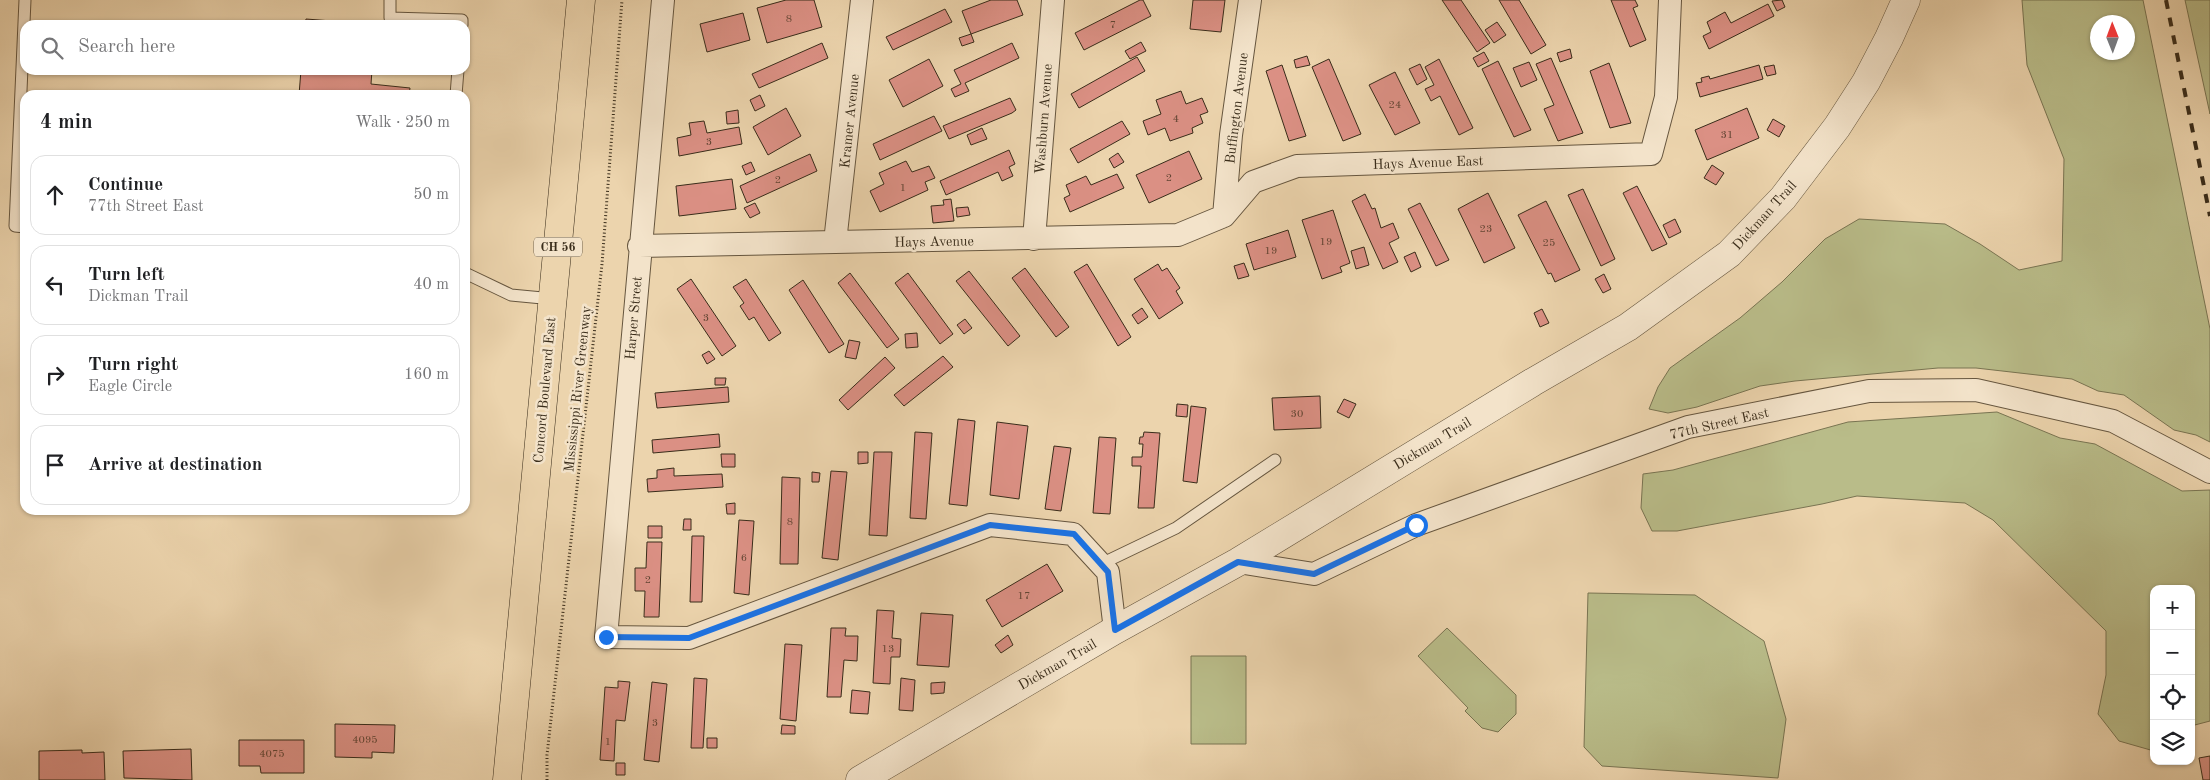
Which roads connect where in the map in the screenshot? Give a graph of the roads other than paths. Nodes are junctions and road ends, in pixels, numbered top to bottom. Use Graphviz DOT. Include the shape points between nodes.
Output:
graph roads {
  1 [pos="25,0"];
  2 [pos="390,0"];
  3 [pos="581,0"];
  4 [pos="663,0"];
  5 [pos="862,0"];
  6 [pos="1053,0"];
  7 [pos="1250,0"];
  8 [pos="1670,0"];
  9 [pos="1906,0"];
  10 [pos="24,20"];
  11 [pos="462,20"];
  12 [pos="22,75"];
  13 [pos="458,75"];
  14 [pos="21,90"];
  15 [pos="456,90"];
  16 [pos="20,113"];
  17 [pos="1224,216"];
  18 [pos="20,226"];
  19 [pos="1034,239"];
  20 [pos="836,242"];
  21 [pos="639,246"];
  22 [pos="470,275"];
  23 [pos="553,299"];
  24 [pos="1275,460"];
  25 [pos="2210,472"];
  26 [pos="1238,562"];
  27 [pos="1101,564"];
  28 [pos="1115,630"];
  29 [pos="507,780"];
  30 [pos="860,780"];
  1 -- 10 [label="lane"];
  2 -- 11 [label="lane" via="390,18"];
  3 -- 23 [label="main road, Concord Boulevard East / CH 56"];
  4 -- 21 [label="street, Harper Street"];
  5 -- 20 [label="street, Kramer Avenue"];
  6 -- 19 [label="street, Washburn Avenue"];
  7 -- 17 [label="street, Buffington Avenue" via="1231,135"];
  8 -- 17 [label="street, Hays Avenue East" via="1666,97 1651,154 1296,166 1253,182"];
  9 -- 26 [label="street, Dickman Trail" via="1866,82 1837,127 1783,198 1729,254 1628,327"];
  12 -- 14 [label="lane"];
  13 -- 15 [label="lane"];
  16 -- 18 [label="lane" via="15,226"];
  17 -- 19 [label="street, Hays Avenue" via="1178,235"];
  19 -- 20 [label="street, Hays Avenue"];
  20 -- 21 [label="street, Hays Avenue"];
  21 -- 27 [label="street, Harper Street" via="606,637 689,638 990,525 1074,534"];
  22 -- 23 [label="lane" via="511,295"];
  23 -- 29 [label="main road, Concord Boulevard East / CH 56"];
  24 -- 27 [label="lane" via="1176,528"];
  25 -- 26 [label="street, 77th Street East" via="2114,422 1976,390 1868,392 1688,427 1416,525 1314,574"];
  26 -- 28 [label="street, Dickman Trail"];
  27 -- 28 [label="street" via="1108,572"];
  28 -- 30 [label="street, Dickman Trail"];
}
